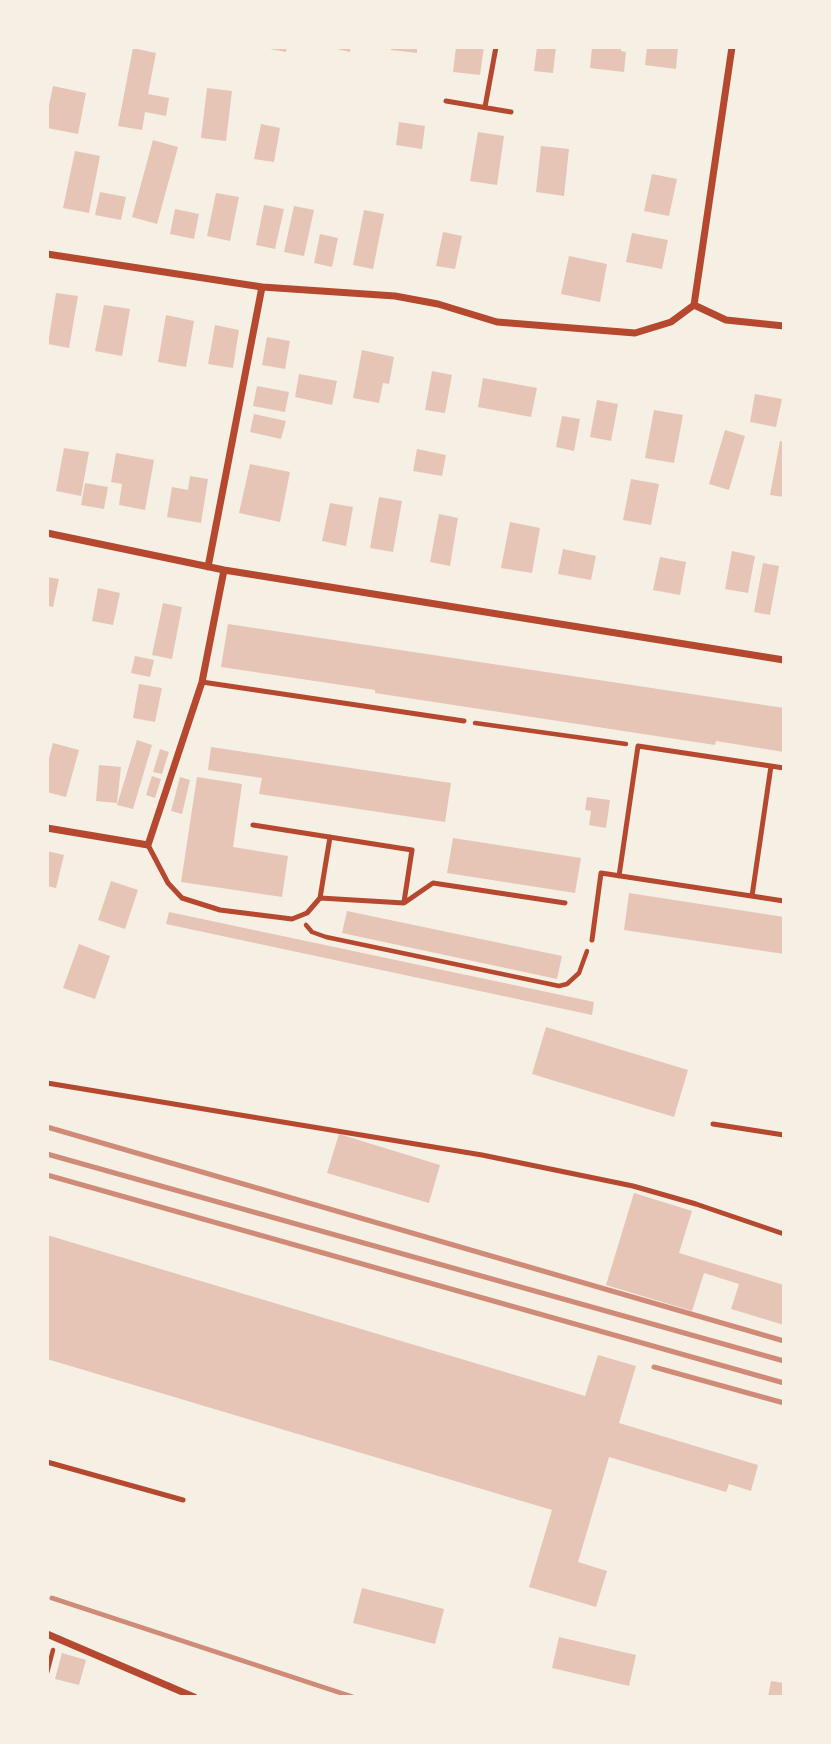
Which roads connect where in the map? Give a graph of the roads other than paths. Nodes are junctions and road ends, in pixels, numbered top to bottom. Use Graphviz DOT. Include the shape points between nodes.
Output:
graph roads {
  1 [pos="496,47"];
  2 [pos="732,47"];
  3 [pos="446,101"];
  4 [pos="485,107"];
  5 [pos="511,112"];
  6 [pos="47,254"];
  7 [pos="262,287"];
  8 [pos="694,305"];
  9 [pos="784,326"];
  10 [pos="47,533"];
  11 [pos="208,566"];
  12 [pos="224,570"];
  13 [pos="784,660"];
  14 [pos="202,682"];
  15 [pos="464,721"];
  16 [pos="771,766"];
  17 [pos="784,768"];
  18 [pos="253,825"];
  19 [pos="47,828"];
  20 [pos="330,837"];
  21 [pos="148,845"];
  22 [pos="619,876"];
  23 [pos="752,896"];
  24 [pos="320,898"];
  25 [pos="784,901"];
  26 [pos="404,903"];
  27 [pos="565,903"];
  28 [pos="592,940"];
  29 [pos="47,1083"];
  30 [pos="713,1124"];
  31 [pos="784,1135"];
  32 [pos="784,1234"];
  33 [pos="47,1462"];
  34 [pos="183,1500"];
  35 [pos="47,1634"];
  36 [pos="194,1697"];
  1 -- 4 [label="lane"];
  2 -- 8 [label="street"];
  3 -- 4 [label="lane"];
  4 -- 5 [label="lane"];
  6 -- 7 [label="street"];
  7 -- 8 [label="street" via="395,296 438,303 497,322 635,333 671,322"];
  7 -- 11 [label="street"];
  8 -- 9 [label="street" via="726,320"];
  10 -- 11 [label="street"];
  11 -- 12 [label="street"];
  12 -- 13 [label="street"];
  12 -- 14 [label="street"];
  14 -- 15 [label="lane"];
  14 -- 21 [label="street"];
  16 -- 17 [label="lane"];
  16 -- 22 [label="lane" via="638,746"];
  16 -- 23 [label="lane"];
  18 -- 20 [label="lane"];
  19 -- 21 [label="street"];
  20 -- 24 [label="lane"];
  20 -- 26 [label="lane" via="412,850"];
  21 -- 24 [label="lane" via="168,883 182,898 220,910 292,919 307,913"];
  22 -- 23 [label="lane"];
  22 -- 28 [label="lane" via="601,873"];
  23 -- 25 [label="lane"];
  24 -- 26 [label="lane"];
  26 -- 27 [label="lane" via="433,883"];
  29 -- 32 [label="lane" via="364,1133 633,1186"];
  30 -- 31 [label="lane"];
  33 -- 34 [label="lane"];
  35 -- 36 [label="street"];
}
